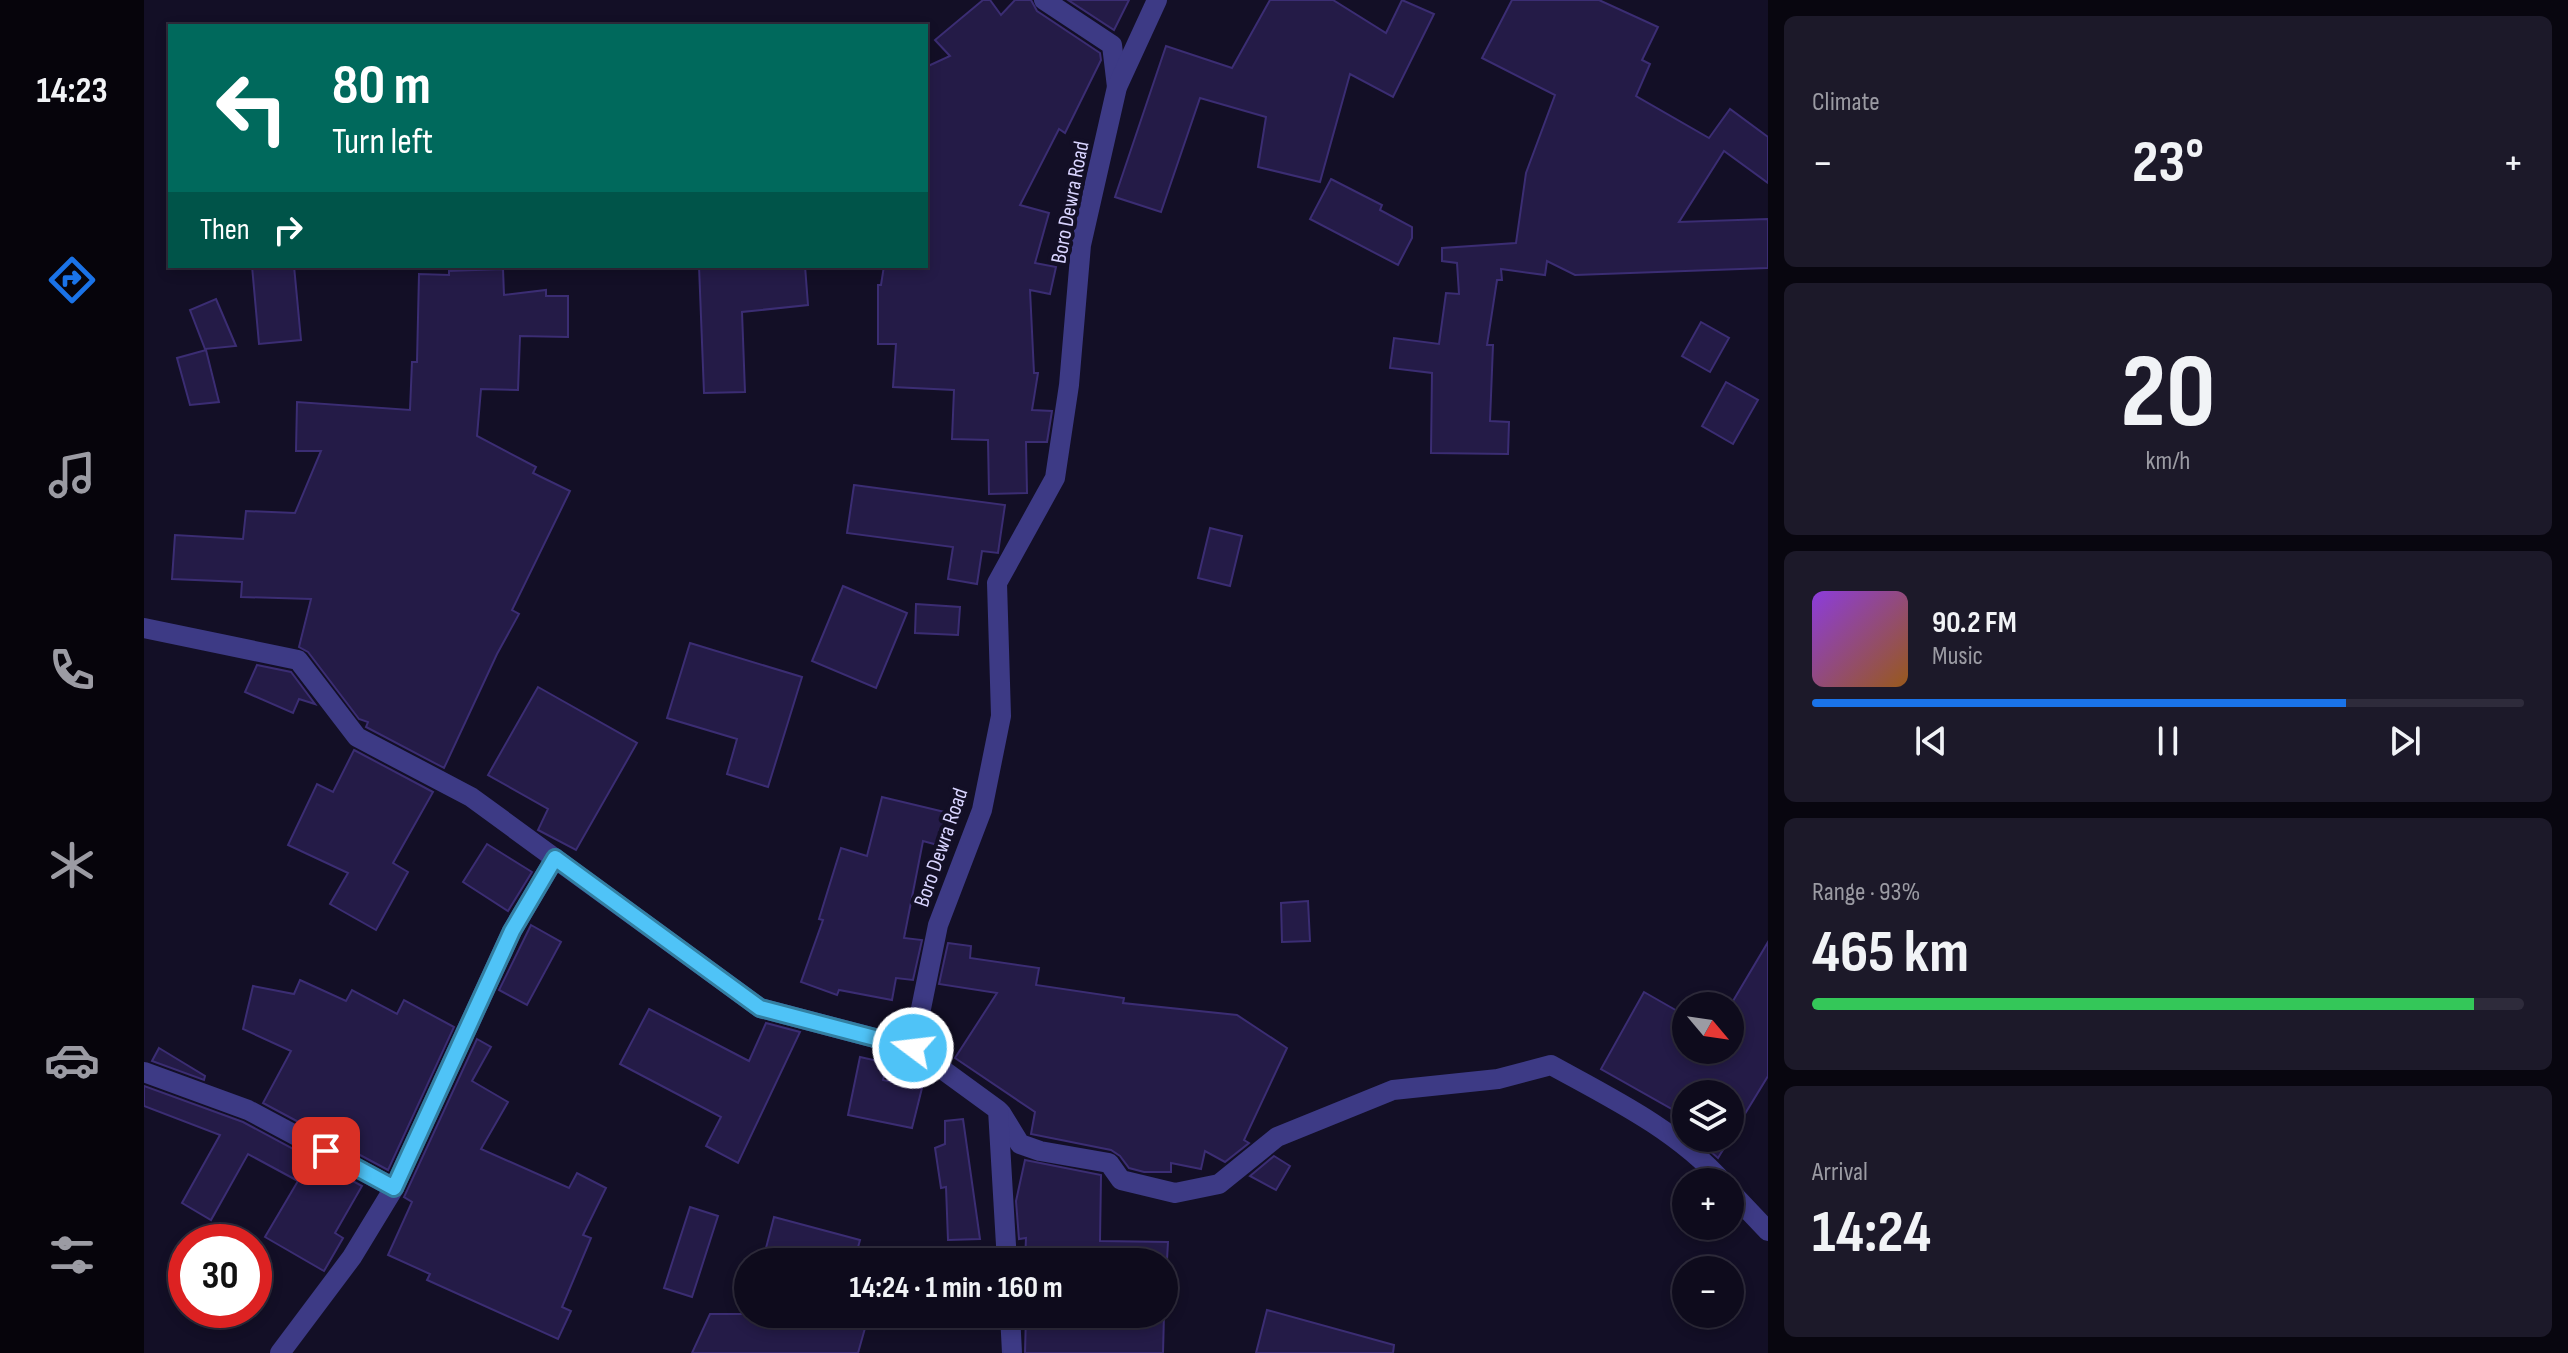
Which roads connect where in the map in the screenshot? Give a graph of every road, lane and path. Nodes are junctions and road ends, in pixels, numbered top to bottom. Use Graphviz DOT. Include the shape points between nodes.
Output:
graph roads {
  1 [pos="1044,0"];
  2 [pos="1157,0"];
  3 [pos="1117,87"];
  4 [pos="144,628"];
  5 [pos="555,858"];
  6 [pos="913,1048"];
  7 [pos="144,1072"];
  8 [pos="998,1110"];
  9 [pos="1711,1168"];
  10 [pos="394,1188"];
  11 [pos="1744,1207"];
  12 [pos="1768,1231"];
  13 [pos="1006,1248"];
  14 [pos="1011,1328"];
  15 [pos="280,1353"];
  16 [pos="1012,1353"];
  1 -- 3 [label="street" via="1112,45"];
  2 -- 3 [label="street, Boro Dewra Road"];
  3 -- 6 [label="street, Boro Dewra Road" via="1081,245 1055,478 997,583 1001,716 982,810 938,925"];
  4 -- 5 [label="street" via="298,660 357,737 471,797"];
  5 -- 6 [label="street" via="760,1008"];
  5 -- 10 [label="street" via="512,931"];
  6 -- 8 [label="street"];
  7 -- 10 [label="street" via="248,1110"];
  8 -- 9 [label="street" via="1020,1144 1109,1163 1121,1180 1175,1193 1219,1184 1277,1137 1393,1090 1498,1079 1551,1065 1642,1115"];
  8 -- 13 [label="street"];
  10 -- 15 [label="street" via="352,1257"];
  11 -- 12 [label="street"];
  14 -- 16 [label="street"];
}
